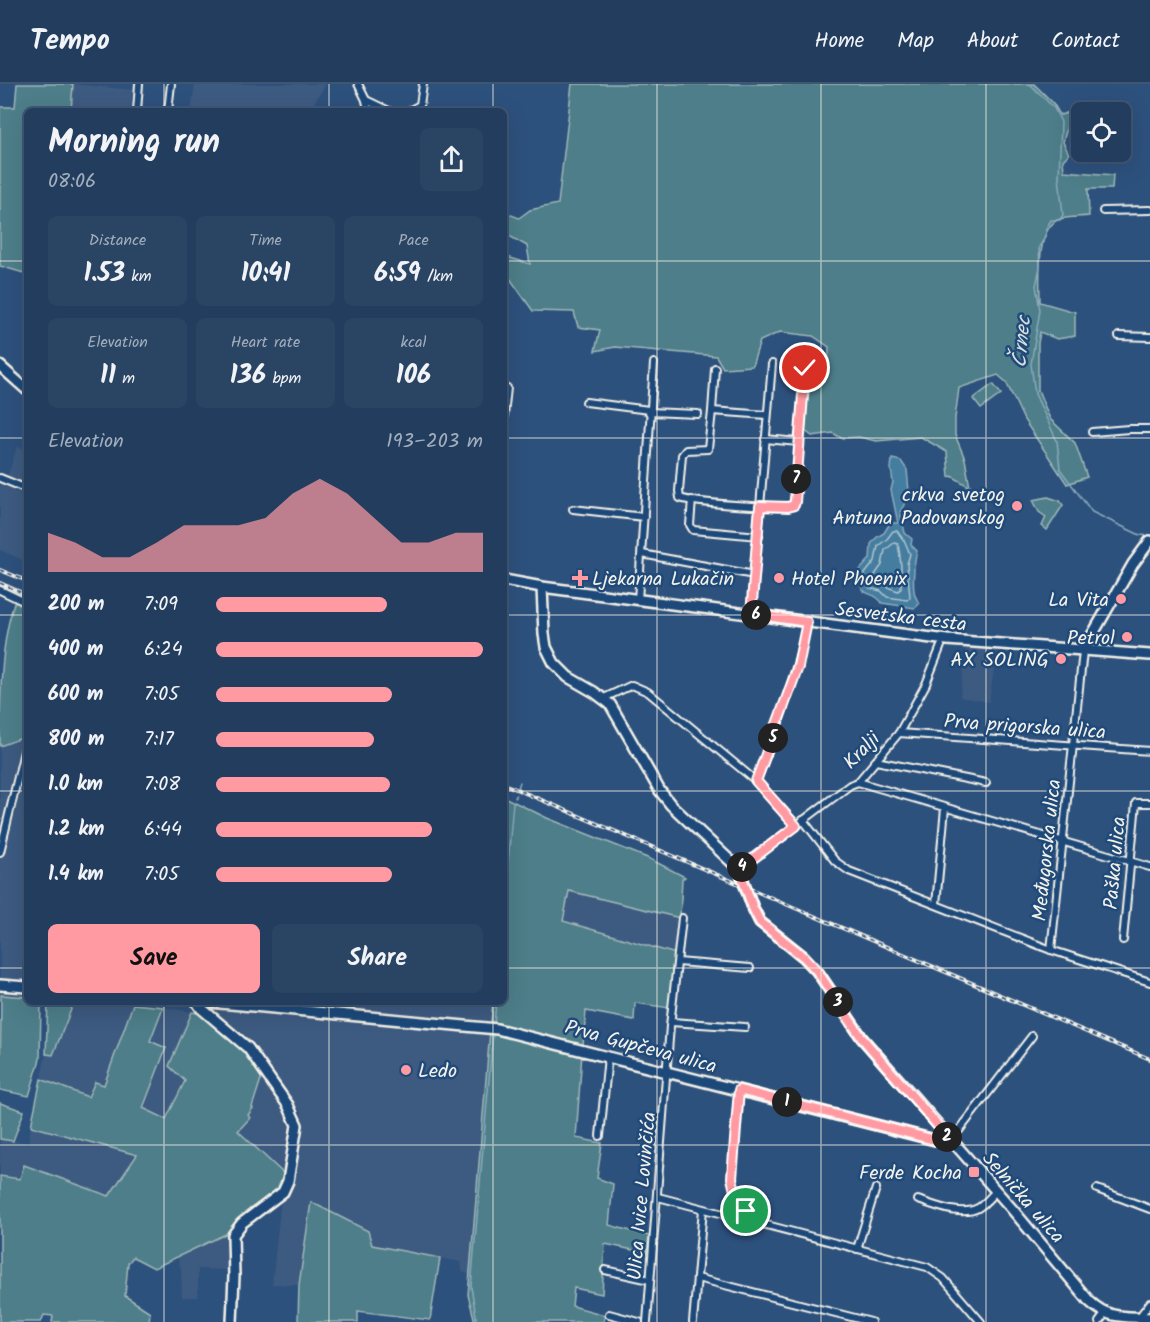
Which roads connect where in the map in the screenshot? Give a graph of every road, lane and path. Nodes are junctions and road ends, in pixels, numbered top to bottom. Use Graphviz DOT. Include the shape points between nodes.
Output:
graph roads {
  1 [pos="139,84"];
  2 [pos="171,84"];
  3 [pos="358,84"];
  4 [pos="423,84"];
  5 [pos="366,100"];
  6 [pos="137,108"];
  7 [pos="168,108"];
  8 [pos="367,108"];
  9 [pos="383,108"];
  10 [pos="414,108"];
  11 [pos="1150,210"];
  12 [pos="1103,211"];
  13 [pos="1119,336"];
  14 [pos="1150,337"];
  15 [pos="654,363"];
  16 [pos="772,364"];
  17 [pos="0,366"];
  18 [pos="715,368"];
  19 [pos="805,368"];
  20 [pos="24,387"];
  21 [pos="586,402"];
  22 [pos="650,411"];
  23 [pos="712,411"];
  24 [pos="698,414"];
  25 [pos="767,415"];
  26 [pos="1150,429"];
  27 [pos="1092,432"];
  28 [pos="765,440"];
  29 [pos="799,442"];
  30 [pos="0,478"];
  31 [pos="24,488"];
  32 [pos="692,500"];
  33 [pos="760,506"];
  34 [pos="573,509"];
  35 [pos="644,517"];
  36 [pos="759,536"];
  37 [pos="1150,541"];
  38 [pos="642,554"];
  39 [pos="754,574"];
  40 [pos="507,582"];
  41 [pos="542,587"];
  42 [pos="0,591"];
  43 [pos="638,600"];
  44 [pos="24,602"];
  45 [pos="751,614"];
  46 [pos="807,622"];
  47 [pos="941,646"];
  48 [pos="1083,651"];
  49 [pos="1150,655"];
  50 [pos="604,698"];
  51 [pos="899,733"];
  52 [pos="1072,745"];
  53 [pos="1150,751"];
  54 [pos="24,752"];
  55 [pos="876,761"];
  56 [pos="756,781"];
  57 [pos="858,782"];
  58 [pos="986,783"];
  59 [pos="1150,804"];
  60 [pos="945,808"];
  61 [pos="803,820"];
  62 [pos="796,826"];
  63 [pos="1064,843"];
  64 [pos="0,852"];
  65 [pos="1131,860"];
  66 [pos="1150,867"];
  67 [pos="739,869"];
  68 [pos="936,904"];
  69 [pos="682,918"];
  70 [pos="1123,940"];
  71 [pos="1051,950"];
  72 [pos="678,962"];
  73 [pos="750,968"];
  74 [pos="1150,982"];
  75 [pos="0,984"];
  76 [pos="24,987"];
  77 [pos="199,1005"];
  78 [pos="242,1005"];
  79 [pos="671,1022"];
  80 [pos="745,1027"];
  81 [pos="1032,1036"];
  82 [pos="608,1057"];
  83 [pos="667,1072"];
  84 [pos="739,1090"];
  85 [pos="600,1136"];
  86 [pos="951,1141"];
  87 [pos="876,1188"];
  88 [pos="1097,1189"];
  89 [pos="996,1191"];
  90 [pos="658,1197"];
  91 [pos="918,1200"];
  92 [pos="703,1209"];
  93 [pos="1150,1209"];
  94 [pos="755,1221"];
  95 [pos="857,1249"];
  96 [pos="605,1270"];
  97 [pos="697,1278"];
  98 [pos="650,1280"];
  99 [pos="1150,1303"];
  100 [pos="609,1314"];
  101 [pos="1139,1317"];
  102 [pos="1102,1318"];
  103 [pos="1150,1318"];
  104 [pos="232,1322"];
  105 [pos="639,1322"];
  106 [pos="647,1322"];
  107 [pos="693,1322"];
  108 [pos="871,1322"];
  109 [pos="981,1322"];
  1 -- 6 [label="street"];
  2 -- 7 [label="street"];
  3 -- 5 [label="street"];
  4 -- 10 [label="street" via="420,105"];
  5 -- 8 [label="street"];
  5 -- 9 [label="street"];
  11 -- 12 [label="street"];
  13 -- 14 [label="street"];
  15 -- 22 [label="street"];
  16 -- 25 [label="street"];
  17 -- 20 [label="street"];
  18 -- 23 [label="street"];
  19 -- 29 [label="street"];
  21 -- 22 [label="street"];
  22 -- 24 [label="street"];
  22 -- 35 [label="street"];
  23 -- 25 [label="street"];
  23 -- 32 [label="street" via="708,449 686,450 682,455 679,495"];
  25 -- 28 [label="street"];
  26 -- 27 [label="street"];
  28 -- 29 [label="street"];
  28 -- 33 [label="street"];
  29 -- 33 [label="street" via="794,505"];
  30 -- 31 [label="street"];
  32 -- 33 [label="street"];
  32 -- 36 [label="street" via="693,530"];
  33 -- 36 [label="street"];
  34 -- 35 [label="street"];
  35 -- 38 [label="street"];
  36 -- 39 [label="street"];
  37 -- 48 [label="street"];
  38 -- 39 [label="street"];
  38 -- 43 [label="street"];
  39 -- 45 [label="street"];
  40 -- 41 [label="street, Sesvetska cesta"];
  41 -- 43 [label="street, Sesvetska cesta"];
  41 -- 50 [label="street" via="549,656 568,677"];
  42 -- 44 [label="street"];
  43 -- 45 [label="street, Sesvetska cesta"];
  45 -- 46 [label="street, Sesvetska cesta"];
  46 -- 48 [label="street, Sesvetska cesta" via="969,643"];
  46 -- 56 [label="street" via="798,667"];
  47 -- 51 [label="street, Kralji" via="926,684"];
  48 -- 49 [label="street, Sesvetska cesta"];
  48 -- 52 [label="street, Međugorska ulica"];
  50 -- 56 [label="street" via="632,685 648,692"];
  50 -- 67 [label="street" via="671,805"];
  51 -- 52 [label="street, Prva prigorska ulica"];
  51 -- 55 [label="street, Kralji"];
  52 -- 53 [label="street, Prva prigorska ulica"];
  52 -- 63 [label="street, Međugorska ulica"];
  54 -- 64 [label="street"];
  55 -- 57 [label="street, Kralji"];
  55 -- 58 [label="street"];
  56 -- 62 [label="street"];
  57 -- 60 [label="street"];
  57 -- 61 [label="street, Kralji"];
  59 -- 65 [label="street, Paška ulica" via="1136,803"];
  60 -- 63 [label="street"];
  60 -- 68 [label="street"];
  61 -- 62 [label="street, Kralji"];
  61 -- 68 [label="street" via="841,866"];
  62 -- 67 [label="street, Kralji"];
  63 -- 65 [label="street"];
  63 -- 71 [label="street, Međugorska ulica"];
  65 -- 66 [label="street"];
  65 -- 70 [label="street, Paška ulica"];
  67 -- 86 [label="street, Selnička ulica" via="760,922 817,971 862,1038"];
  68 -- 71 [label="street"];
  69 -- 72 [label="street, Ulica Ivice Lovinčića"];
  71 -- 74 [label="street, Međugorska ulica"];
  72 -- 73 [label="street"];
  72 -- 79 [label="street, Ulica Ivice Lovinčića"];
  75 -- 76 [label="street"];
  77 -- 104 [label="street" via="248,1048 288,1105 297,1125 283,1192 233,1234"];
  78 -- 82 [label="street, Prva Gupčeva ulica" via="494,1028"];
  79 -- 80 [label="street"];
  79 -- 83 [label="street, Ulica Ivice Lovinčića"];
  81 -- 86 [label="street"];
  82 -- 83 [label="street, Prva Gupčeva ulica"];
  82 -- 85 [label="street"];
  83 -- 84 [label="street, Prva Gupčeva ulica"];
  83 -- 90 [label="street, Ulica Ivice Lovinčića"];
  84 -- 86 [label="street, Prva Gupčeva ulica"];
  84 -- 94 [label="street" via="732,1178 738,1200"];
  86 -- 89 [label="street, Selnička ulica"];
  87 -- 95 [label="street"];
  88 -- 93 [label="street"];
  89 -- 91 [label="street" via="979,1207 968,1210"];
  89 -- 102 [label="street, Selnička ulica"];
  90 -- 92 [label="street"];
  90 -- 98 [label="street, Ulica Ivice Lovinčića"];
  92 -- 94 [label="street"];
  92 -- 97 [label="street"];
  94 -- 95 [label="street"];
  95 -- 109 [label="street" via="937,1272"];
  96 -- 98 [label="street"];
  97 -- 107 [label="street"];
  97 -- 108 [label="street"];
  98 -- 106 [label="street, Ulica Ivice Lovinčića"];
  99 -- 101 [label="street"];
  100 -- 105 [label="street"];
  101 -- 102 [label="street, Selnička ulica"];
  101 -- 103 [label="street, Selnička ulica"];
}
